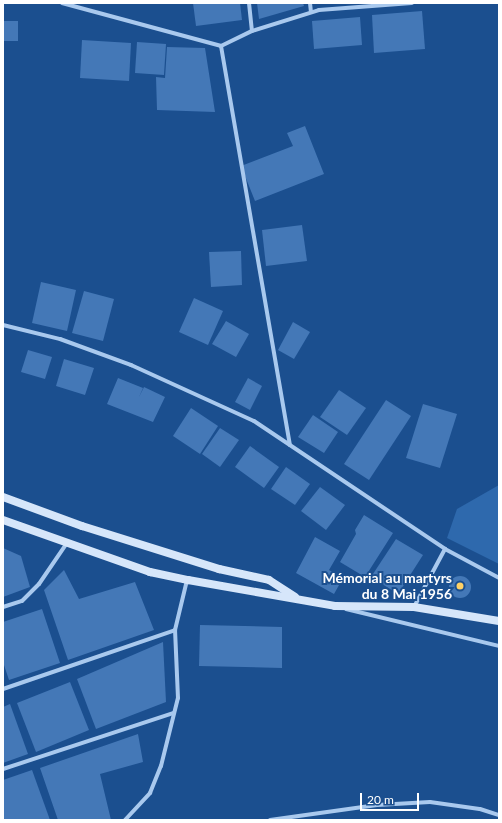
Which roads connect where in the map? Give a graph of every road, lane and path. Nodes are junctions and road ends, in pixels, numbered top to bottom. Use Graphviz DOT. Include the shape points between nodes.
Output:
graph roads {
  1 [pos="62,3"];
  2 [pos="249,3"];
  3 [pos="310,3"];
  4 [pos="365,3"];
  5 [pos="412,3"];
  6 [pos="365,8"];
  7 [pos="311,12"];
  8 [pos="252,31"];
  9 [pos="221,46"];
  10 [pos="3,325"];
  11 [pos="290,445"];
  12 [pos="3,497"];
  13 [pos="3,520"];
  14 [pos="67,543"];
  15 [pos="445,549"];
  16 [pos="499,578"];
  17 [pos="188,580"];
  18 [pos="299,599"];
  19 [pos="335,606"];
  20 [pos="3,607"];
  21 [pos="414,607"];
  22 [pos="499,621"];
  23 [pos="175,630"];
  24 [pos="499,646"];
  25 [pos="3,689"];
  26 [pos="173,713"];
  27 [pos="3,769"];
  28 [pos="499,815"];
  29 [pos="125,820"];
  30 [pos="270,820"];
  1 -- 9 [label="street"];
  2 -- 8 [label="street"];
  3 -- 7 [label="street"];
  4 -- 6 [label="street"];
  5 -- 6 [label="street"];
  6 -- 7 [label="street"];
  7 -- 8 [label="street"];
  8 -- 9 [label="street"];
  9 -- 11 [label="street"];
  10 -- 11 [label="street" via="60,339 138,368 254,421"];
  11 -- 15 [label="street"];
  12 -- 18 [label="main road" via="82,526 219,570 269,580"];
  13 -- 14 [label="main road"];
  14 -- 17 [label="main road" via="150,572"];
  14 -- 20 [label="street" via="35,588 22,601"];
  15 -- 16 [label="street"];
  15 -- 21 [label="street"];
  17 -- 18 [label="main road"];
  17 -- 23 [label="street"];
  18 -- 19 [label="main road"];
  19 -- 21 [label="main road"];
  19 -- 24 [label="street"];
  21 -- 22 [label="main road"];
  23 -- 25 [label="street"];
  23 -- 26 [label="street" via="178,698"];
  26 -- 27 [label="street"];
  26 -- 29 [label="street" via="161,766 150,793"];
  28 -- 30 [label="street" via="480,809 430,802 377,805"];
}
